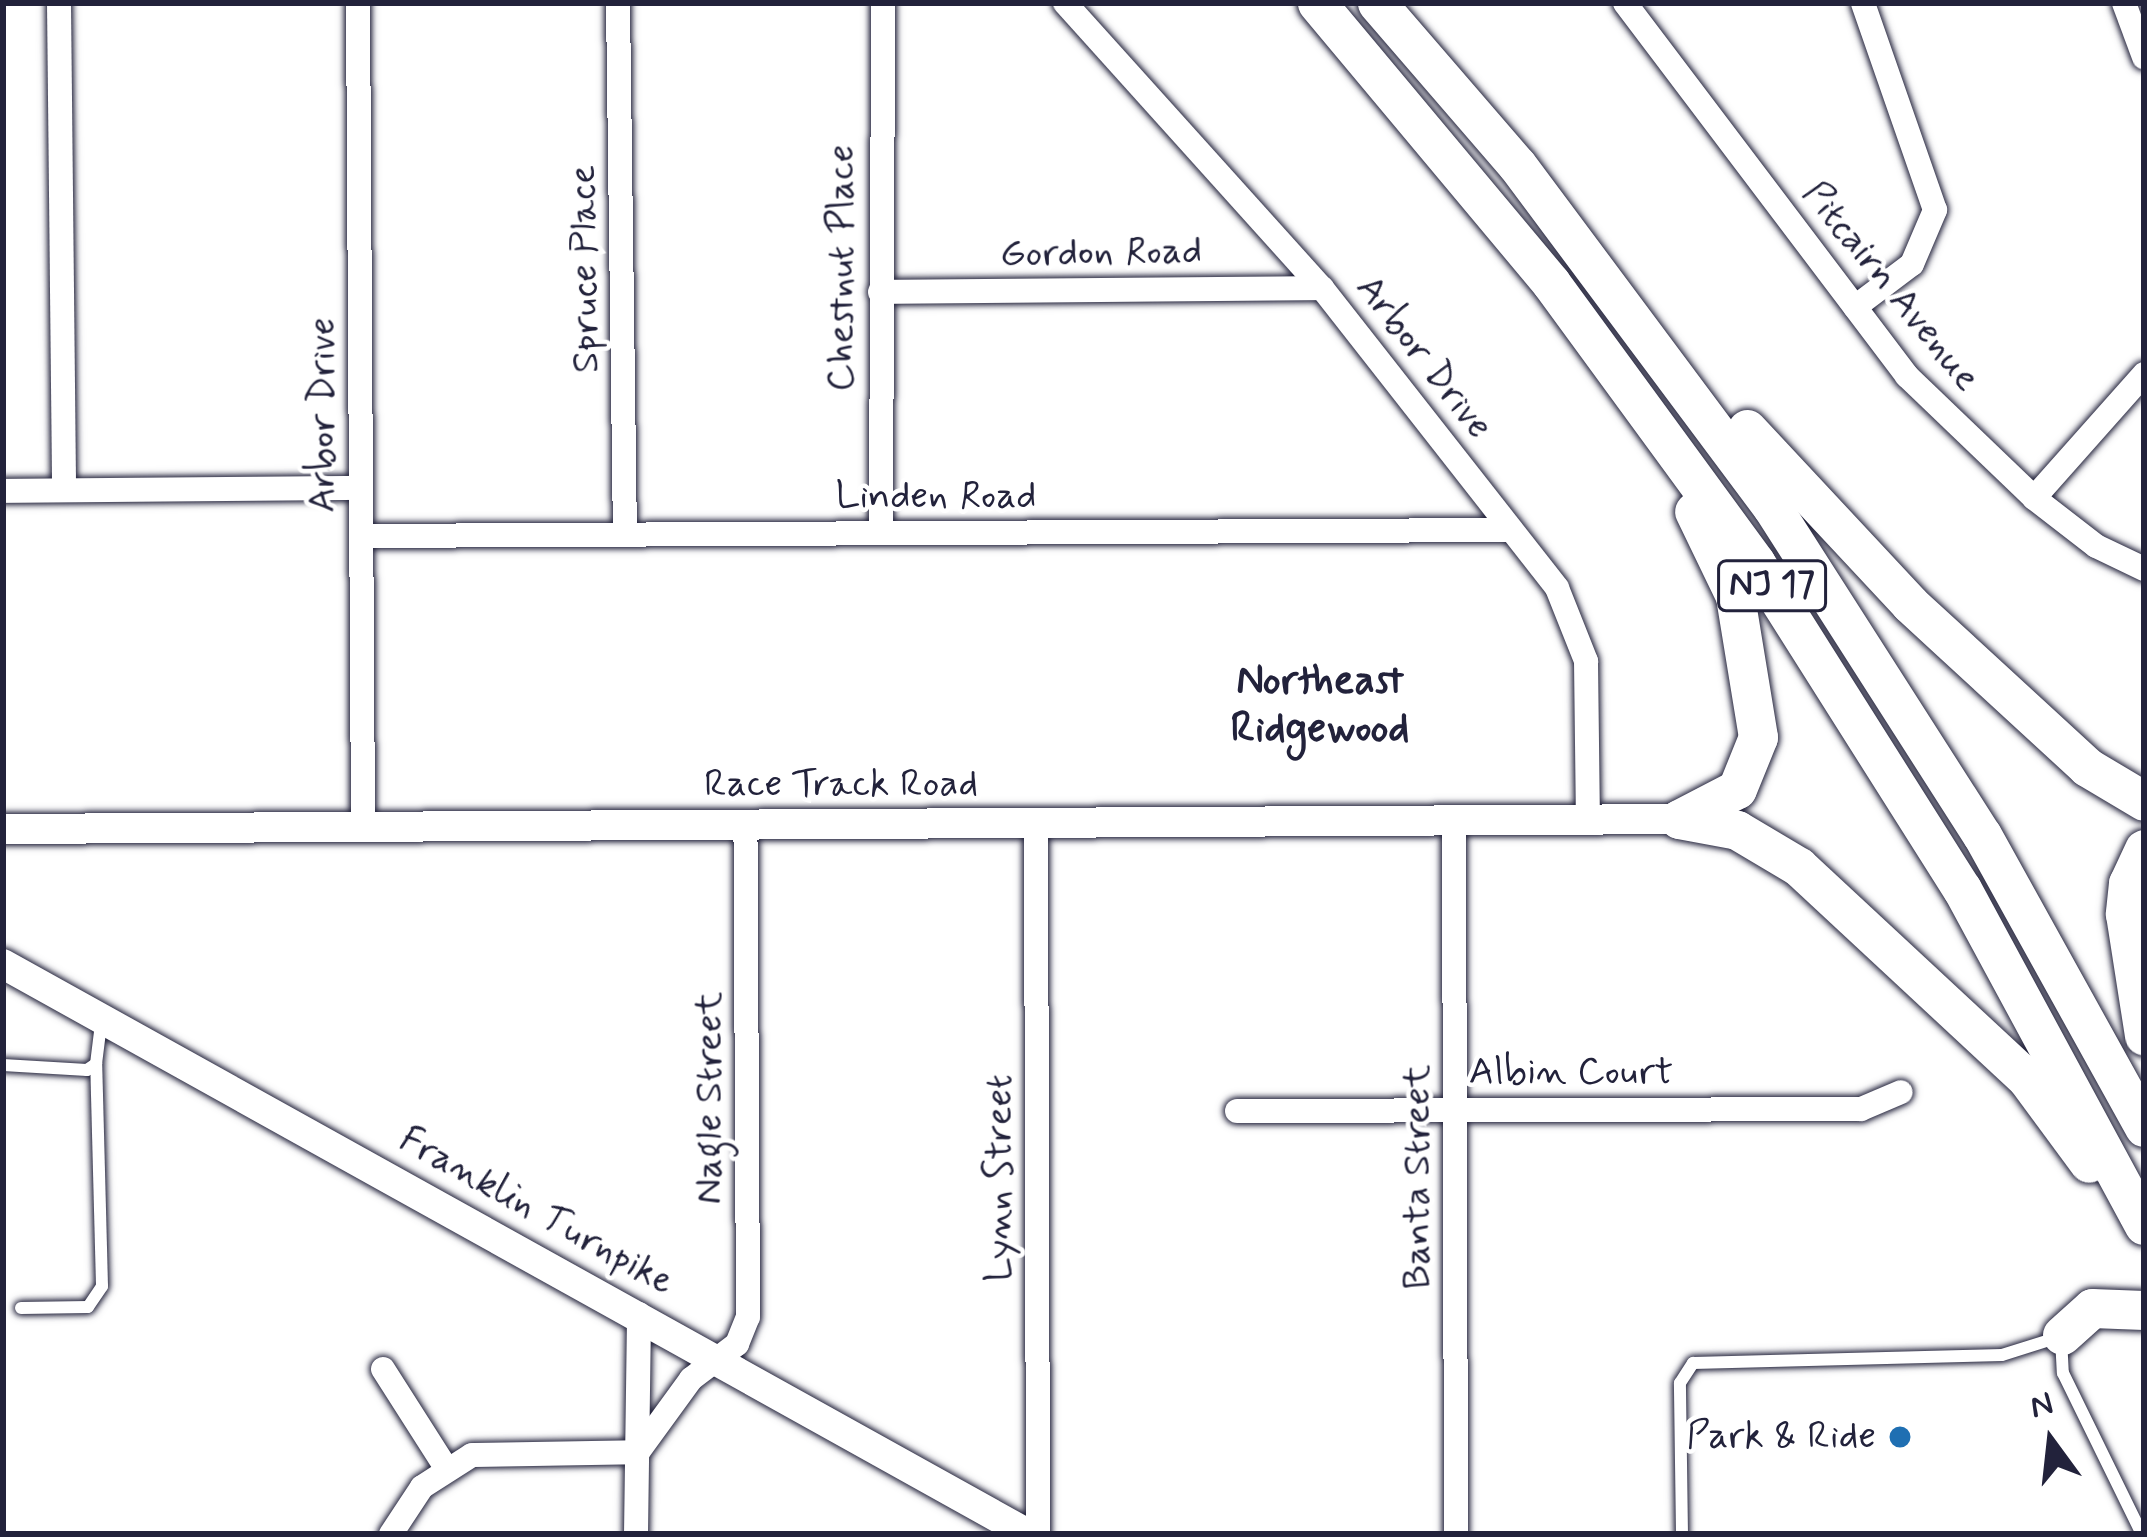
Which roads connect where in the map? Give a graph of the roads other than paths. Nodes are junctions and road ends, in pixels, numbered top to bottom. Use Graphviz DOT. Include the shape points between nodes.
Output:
graph roads {
  1 [pos="59,3"];
  2 [pos="358,3"];
  3 [pos="618,3"];
  4 [pos="883,3"];
  5 [pos="1064,3"];
  6 [pos="1316,3"];
  7 [pos="1377,3"];
  8 [pos="1625,3"];
  9 [pos="1863,3"];
  10 [pos="2124,3"];
  11 [pos="2144,57"];
  12 [pos="1517,165"];
  13 [pos="1322,288"];
  14 [pos="880,292"];
  15 [pos="1855,307"];
  16 [pos="1621,374"];
  17 [pos="2144,374"];
  18 [pos="361,488"];
  19 [pos="64,490"];
  20 [pos="3,491"];
  21 [pos="2034,498"];
  22 [pos="1511,530"];
  23 [pos="881,533"];
  24 [pos="625,535"];
  25 [pos="361,536"];
  26 [pos="2144,568"];
  27 [pos="2144,801"];
  28 [pos="1679,818"];
  29 [pos="1588,819"];
  30 [pos="1454,820"];
  31 [pos="1036,823"];
  32 [pos="746,824"];
  33 [pos="363,827"];
  34 [pos="3,829"];
  35 [pos="2144,849"];
  36 [pos="3,964"];
  37 [pos="102,1017"];
  38 [pos="2144,1036"];
  39 [pos="96,1064"];
  40 [pos="3,1065"];
  41 [pos="1901,1092"];
  42 [pos="1455,1109"];
  43 [pos="1237,1111"];
  44 [pos="2144,1127"];
  45 [pos="2144,1226"];
  46 [pos="2144,1239"];
  47 [pos="21,1308"];
  48 [pos="2144,1310"];
  49 [pos="639,1314"];
  50 [pos="2062,1334"];
  51 [pos="717,1358"];
  52 [pos="383,1369"];
  53 [pos="638,1452"];
  54 [pos="446,1468"];
  55 [pos="392,1534"];
  56 [pos="636,1534"];
  57 [pos="1028,1534"];
  58 [pos="1038,1534"];
  59 [pos="1456,1534"];
  60 [pos="1682,1534"];
  61 [pos="2142,1534"];
  1 -- 19 [label="street"];
  2 -- 18 [label="street, Arbor Drive"];
  3 -- 24 [label="street, Spruce Place"];
  4 -- 14 [label="street, Chestnut Place"];
  5 -- 13 [label="street, Arbor Drive"];
  6 -- 16 [label="highway, NJ 17"];
  7 -- 12 [label="highway, NJ 17"];
  8 -- 15 [label="street, Pitcairn Avenue"];
  9 -- 15 [label="street" via="1935,210 1912,264"];
  10 -- 11 [label="street"];
  12 -- 27 [label="highway" via="1651,297 1749,433 1840,536 2087,767"];
  12 -- 44 [label="highway, NJ 17" via="1717,428 1858,635 2021,901"];
  13 -- 14 [label="street, Gordon Road"];
  13 -- 22 [label="street, Arbor Drive"];
  14 -- 23 [label="street, Chestnut Place"];
  15 -- 21 [label="street, Pitcairn Avenue" via="1907,376"];
  16 -- 28 [label="highway" via="1728,577 1750,663 1759,737 1753,765 1726,799"];
  16 -- 45 [label="highway, NJ 17" via="1777,594 1923,823"];
  17 -- 21 [label="street"];
  18 -- 19 [label="street"];
  18 -- 25 [label="street, Arbor Drive"];
  19 -- 20 [label="street"];
  21 -- 26 [label="street, Pitcairn Avenue" via="2096,546"];
  22 -- 23 [label="street, Linden Road"];
  22 -- 29 [label="street, Arbor Drive" via="1557,588 1583,642"];
  23 -- 24 [label="street, Linden Road"];
  24 -- 25 [label="street, Linden Road"];
  25 -- 33 [label="street, Arbor Drive"];
  28 -- 29 [label="street, Race Track Road"];
  28 -- 46 [label="highway" via="1737,830 1799,867 2026,1078"];
  29 -- 30 [label="street, Race Track Road"];
  30 -- 31 [label="street, Race Track Road"];
  30 -- 42 [label="street, Banta Street"];
  31 -- 32 [label="street, Race Track Road"];
  31 -- 58 [label="street, Lynn Street"];
  32 -- 33 [label="street, Race Track Road"];
  32 -- 51 [label="street, Nagle Street" via="748,1317 737,1344"];
  33 -- 34 [label="street, Race Track Road"];
  35 -- 38 [label="highway" via="2128,883 2126,914"];
  36 -- 37 [label="street, Franklin Turnpike"];
  37 -- 39 [label="lane"];
  37 -- 49 [label="street, Franklin Turnpike"];
  39 -- 40 [label="lane" via="74,1072"];
  39 -- 47 [label="lane" via="102,1286 88,1307"];
  41 -- 42 [label="street, Albin Court" via="1862,1109"];
  42 -- 43 [label="street, Albin Court"];
  42 -- 59 [label="street, Banta Street"];
  48 -- 50 [label="highway" via="2092,1308"];
  49 -- 51 [label="street, Franklin Turnpike"];
  49 -- 53 [label="street"];
  50 -- 60 [label="lane" via="2002,1355 1693,1363 1680,1383"];
  50 -- 61 [label="lane" via="2063,1372"];
  51 -- 53 [label="street, Nagle Street" via="691,1379"];
  51 -- 57 [label="street, Franklin Turnpike"];
  52 -- 54 [label="street"];
  53 -- 54 [label="street" via="504,1450"];
  53 -- 56 [label="street"];
  54 -- 55 [label="street" via="412,1497"];
}
